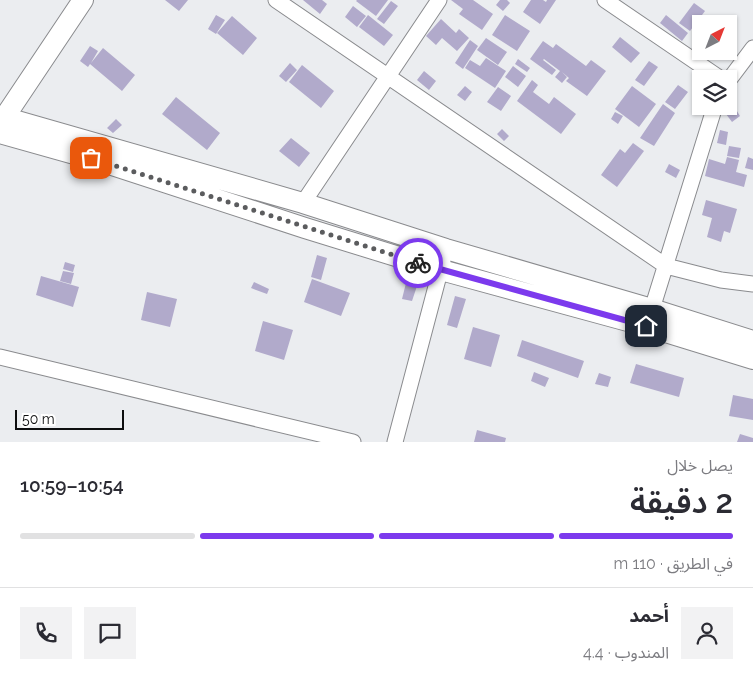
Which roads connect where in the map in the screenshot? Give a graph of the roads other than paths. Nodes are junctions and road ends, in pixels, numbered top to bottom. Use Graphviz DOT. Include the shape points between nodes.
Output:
graph roads {
  1 [pos="83,0"];
  2 [pos="276,0"];
  3 [pos="439,0"];
  4 [pos="605,0"];
  5 [pos="753,48"];
  6 [pos="708,70"];
  7 [pos="736,70"];
  8 [pos="388,76"];
  9 [pos="712,115"];
  10 [pos="1,122"];
  11 [pos="303,203"];
  12 [pos="446,249"];
  13 [pos="666,266"];
  14 [pos="441,270"];
  15 [pos="753,284"];
  16 [pos="652,309"];
  17 [pos="753,341"];
  18 [pos="0,357"];
  19 [pos="753,359"];
  20 [pos="353,442"];
  21 [pos="395,442"];
  1 -- 10 [label="main road"];
  2 -- 8 [label="street"];
  3 -- 8 [label="street"];
  4 -- 6 [label="street"];
  5 -- 7 [label="street"];
  8 -- 11 [label="street"];
  8 -- 13 [label="street"];
  9 -- 13 [label="street"];
  10 -- 11 [label="main road"];
  10 -- 14 [label="main road" via="106,163"];
  11 -- 12 [label="main road"];
  12 -- 14 [label="street"];
  12 -- 16 [label="main road"];
  13 -- 15 [label="street" via="721,280"];
  13 -- 16 [label="street"];
  14 -- 19 [label="main road"];
  14 -- 21 [label="street"];
  16 -- 17 [label="main road"];
  18 -- 20 [label="street"];
}
